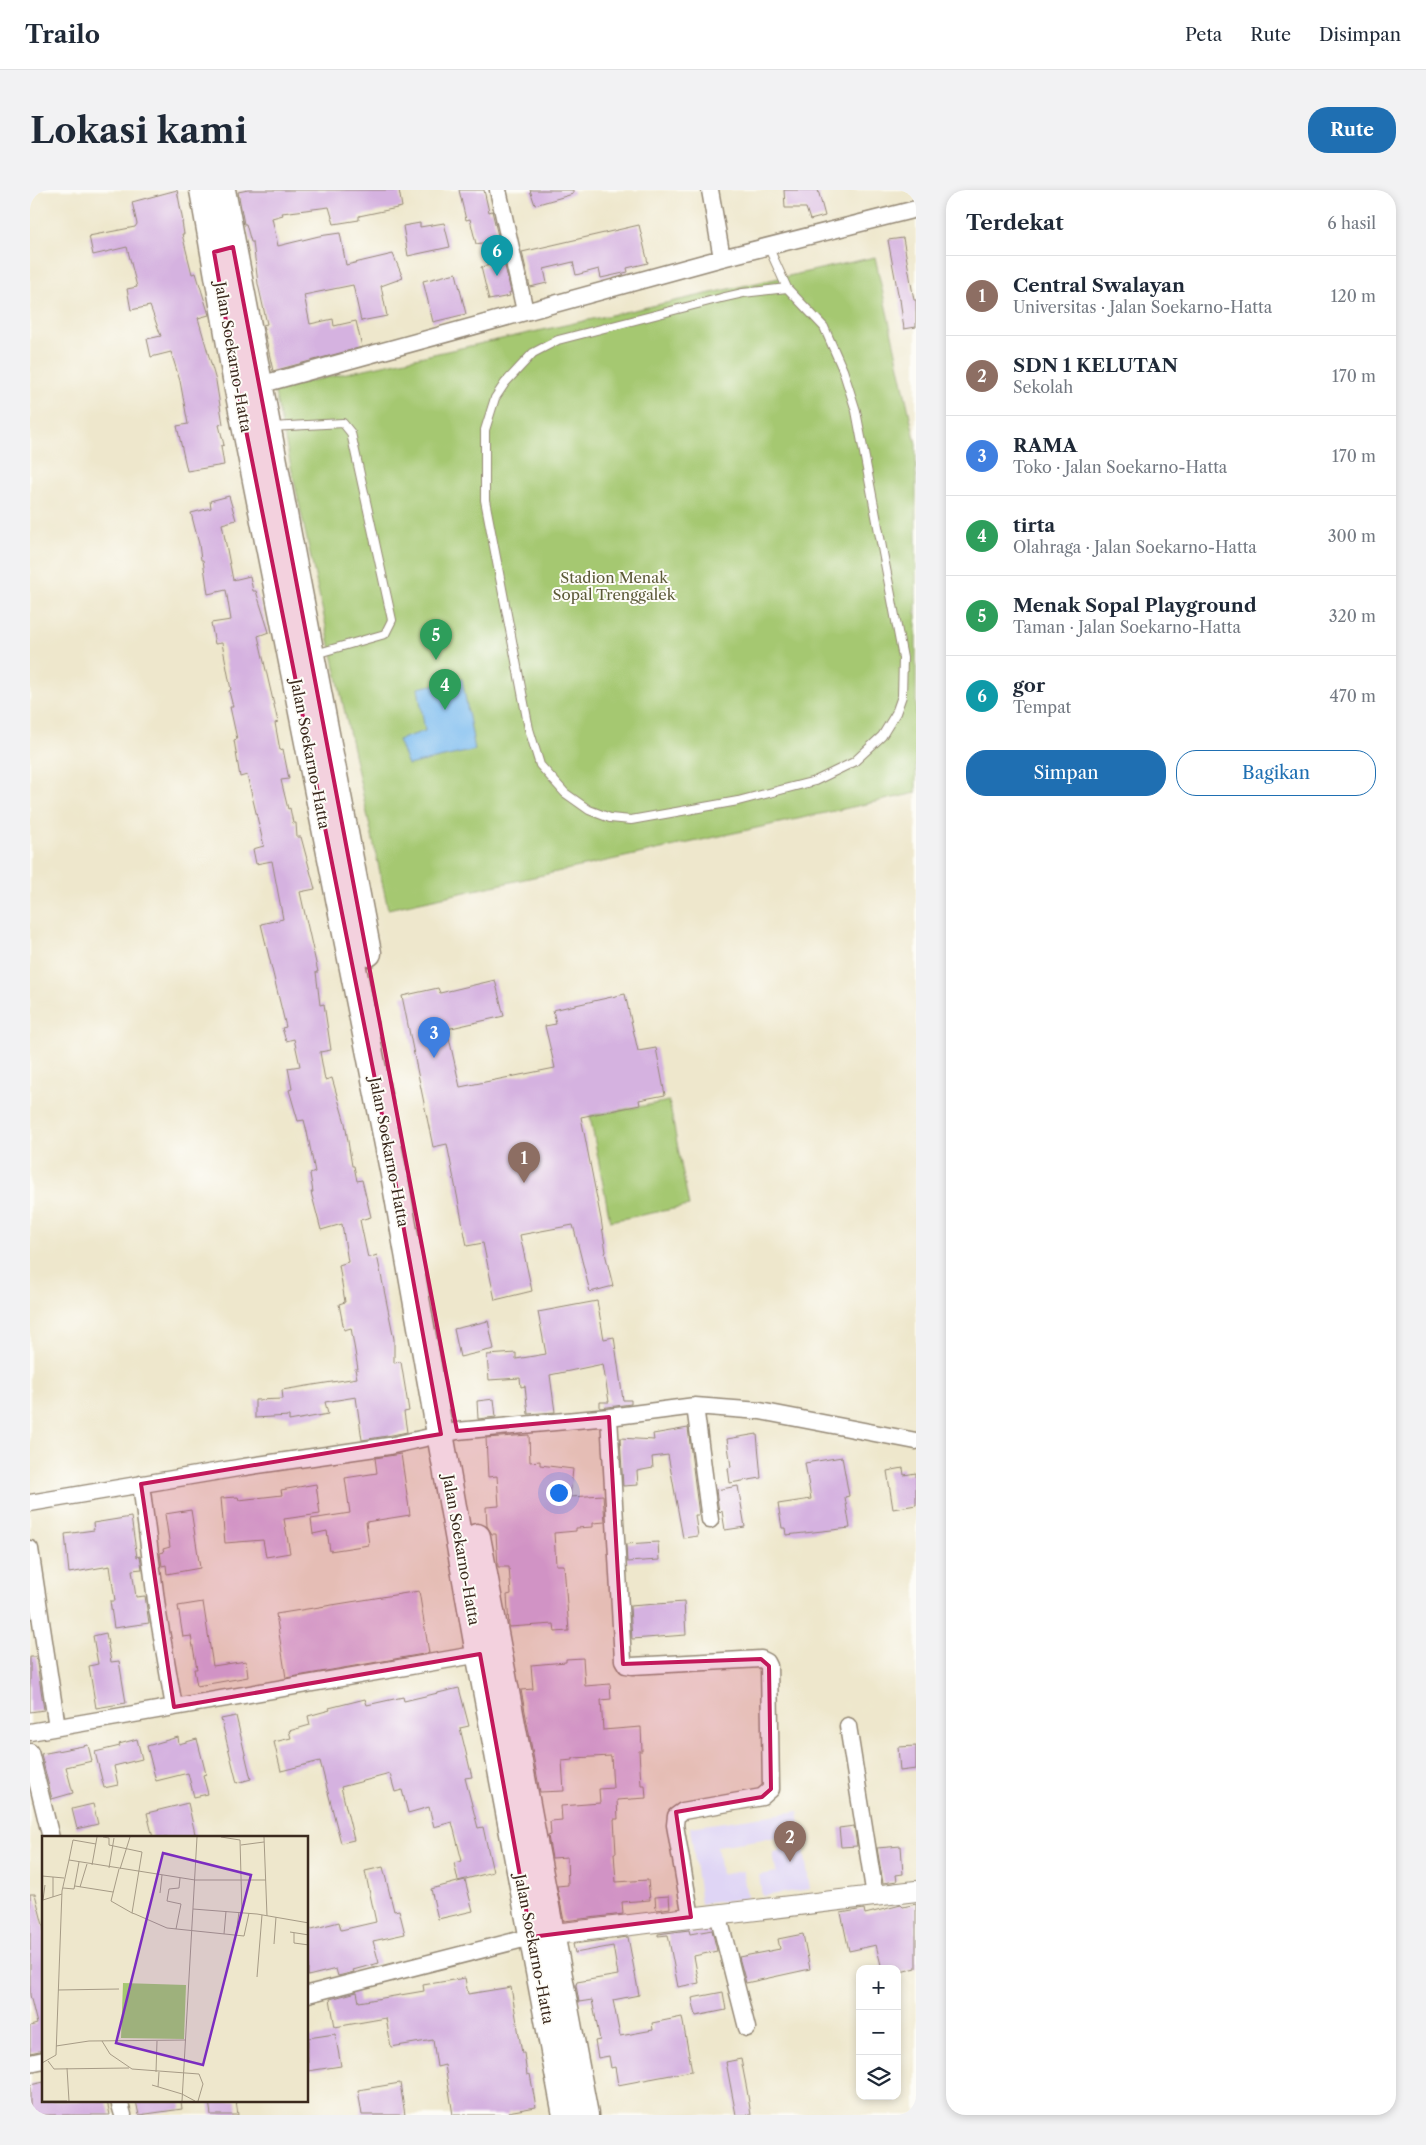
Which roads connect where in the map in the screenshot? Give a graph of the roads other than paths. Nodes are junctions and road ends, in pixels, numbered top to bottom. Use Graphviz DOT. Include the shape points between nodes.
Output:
graph roads {
  1 [pos="203,190"];
  2 [pos="222,190"];
  3 [pos="498,190"];
  4 [pos="710,190"];
  5 [pos="916,209"];
  6 [pos="768,246"];
  7 [pos="224,249"];
  8 [pos="722,258"];
  9 [pos="787,288"];
  10 [pos="525,311"];
  11 [pos="248,388"];
  12 [pos="256,429"];
  13 [pos="302,657"];
  14 [pos="695,1406"];
  15 [pos="608,1417"];
  16 [pos="449,1432"];
  17 [pos="916,1441"];
  18 [pos="141,1484"];
  19 [pos="30,1503"];
  20 [pos="710,1520"];
  21 [pos="30,1549"];
  22 [pos="489,1652"];
  23 [pos="174,1707"];
  24 [pos="848,1726"];
  25 [pos="57,1727"];
  26 [pos="30,1732"];
  27 [pos="30,1752"];
  28 [pos="51,1836"];
  29 [pos="916,1891"];
  30 [pos="874,1896"];
  31 [pos="718,1914"];
  32 [pos="691,1917"];
  33 [pos="541,1935"];
  34 [pos="309,1994"];
  35 [pos="747,2028"];
  36 [pos="119,2102"];
  37 [pos="123,2115"];
  38 [pos="566,2115"];
  39 [pos="585,2115"];
  1 -- 7 [label="highway, Jalan Soekarno-Hatta"];
  2 -- 7 [label="highway, Jalan Soekarno-Hatta"];
  3 -- 10 [label="street"];
  4 -- 8 [label="street"];
  5 -- 6 [label="street"];
  6 -- 8 [label="street"];
  6 -- 9 [label="lane"];
  7 -- 11 [label="highway, Jalan Soekarno-Hatta"];
  8 -- 10 [label="street"];
  9 -- 9 [label="lane" via="824,327 856,411 903,658 902,696 882,736 854,762 815,781 738,801 631,820 610,818 589,810 565,793 540,765 535,752 485,500 489,411 494,398 518,368 533,353 558,340 736,295"];
  10 -- 11 [label="street"];
  11 -- 12 [label="highway, Jalan Soekarno-Hatta"];
  12 -- 13 [label="highway, Jalan Soekarno-Hatta"];
  12 -- 13 [label="lane" via="343,423 351,433 392,620 385,634"];
  13 -- 16 [label="highway, Jalan Soekarno-Hatta"];
  14 -- 15 [label="street"];
  14 -- 17 [label="street" via="769,1413"];
  14 -- 20 [label="street"];
  15 -- 16 [label="street"];
  15 -- 32 [label="street" via="623,1660 626,1665 761,1659 769,1666 771,1789 762,1797 683,1811 676,1816"];
  16 -- 18 [label="street" via="359,1451"];
  16 -- 22 [label="highway, Jalan Soekarno-Hatta"];
  18 -- 19 [label="street"];
  18 -- 23 [label="street"];
  21 -- 25 [label="street"];
  22 -- 23 [label="street"];
  22 -- 33 [label="highway, Jalan Soekarno-Hatta"];
  23 -- 25 [label="street"];
  24 -- 30 [label="street"];
  25 -- 26 [label="street"];
  27 -- 28 [label="street"];
  29 -- 30 [label="street"];
  30 -- 31 [label="street"];
  31 -- 32 [label="street"];
  31 -- 35 [label="street"];
  32 -- 33 [label="street"];
  33 -- 34 [label="street"];
  33 -- 38 [label="highway, Jalan Soekarno-Hatta"];
  33 -- 39 [label="highway, Jalan Soekarno-Hatta"];
  36 -- 37 [label="street"];
}
